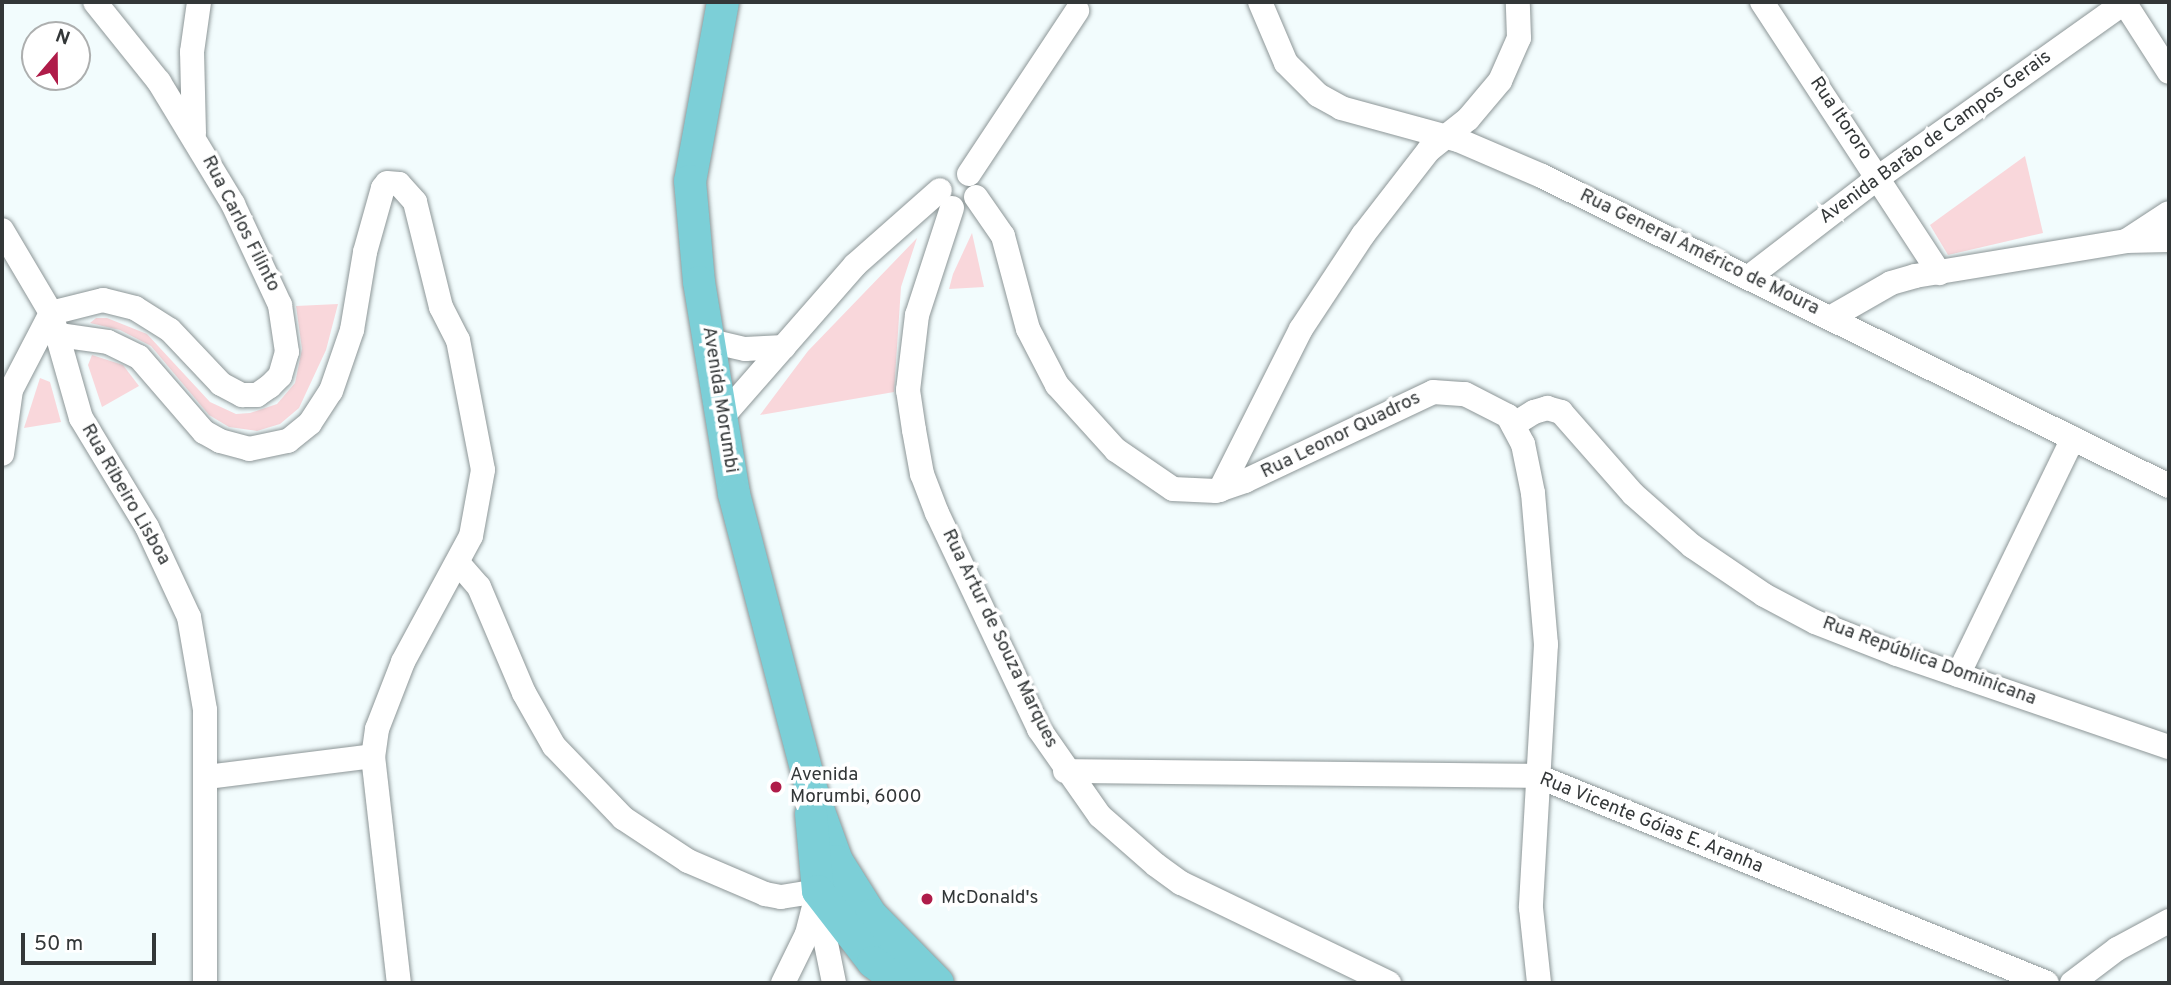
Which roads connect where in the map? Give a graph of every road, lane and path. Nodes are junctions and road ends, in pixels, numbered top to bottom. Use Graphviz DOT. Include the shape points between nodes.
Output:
graph roads {
  1 [pos="95,2"];
  2 [pos="199,2"];
  3 [pos="1260,2"];
  4 [pos="1518,2"];
  5 [pos="1762,2"];
  6 [pos="2124,2"];
  7 [pos="716,4"];
  8 [pos="1077,10"];
  9 [pos="2169,72"];
  10 [pos="194,133"];
  11 [pos="1446,137"];
  12 [pos="1879,177"];
  13 [pos="972,185"];
  14 [pos="946,199"];
  15 [pos="2169,213"];
  16 [pos="2,230"];
  17 [pos="2169,240"];
  18 [pos="2126,241"];
  19 [pos="1939,273"];
  20 [pos="1749,277"];
  21 [pos="1830,318"];
  22 [pos="55,324"];
  23 [pos="710,341"];
  24 [pos="784,347"];
  25 [pos="723,416"];
  26 [pos="1513,425"];
  27 [pos="2073,438"];
  28 [pos="2,454"];
  29 [pos="2169,486"];
  30 [pos="1220,490"];
  31 [pos="459,564"];
  32 [pos="1958,675"];
  33 [pos="2169,747"];
  34 [pos="373,756"];
  35 [pos="1065,771"];
  36 [pos="1537,776"];
  37 [pos="207,777"];
  38 [pos="812,792"];
  39 [pos="818,891"];
  40 [pos="2169,921"];
  41 [pos="898,971"];
  42 [pos="205,983"];
  43 [pos="399,983"];
  44 [pos="783,983"];
  45 [pos="834,983"];
  46 [pos="939,983"];
  47 [pos="1389,983"];
  48 [pos="1539,983"];
  49 [pos="2047,983"];
  50 [pos="2072,983"];
  1 -- 10 [label="street, Rua Carlos Filinto"];
  2 -- 10 [label="street" via="192,52"];
  3 -- 11 [label="street, Rua General Américo de Moura" via="1286,63 1318,95 1341,108"];
  4 -- 11 [label="street" via="1519,38 1510,64 1483,104"];
  5 -- 12 [label="street, Rua Itororo"];
  6 -- 9 [label="street"];
  6 -- 12 [label="street, Avenida Barão de Campos Gerais"];
  7 -- 23 [label="main road, Avenida Morumbi" via="690,181 699,282"];
  8 -- 13 [label="street"];
  10 -- 22 [label="street, Rua Carlos Filinto" via="244,225 280,305 286,352 280,376 257,394 242,395 212,377 170,330 135,308 103,300"];
  11 -- 20 [label="street, Rua General Américo de Moura" via="1542,176"];
  11 -- 30 [label="street" via="1429,150 1363,235 1301,329"];
  12 -- 19 [label="street, Rua Itororo"];
  12 -- 20 [label="street, Avenida Barão de Campos Gerais"];
  13 -- 14 [label="street" via="964,208"];
  13 -- 14 [label="street" via="952,172"];
  13 -- 30 [label="street, Rua Leonor Quadros" via="1003,236 1028,329 1075,410 1116,450 1173,489 1191,493"];
  14 -- 24 [label="street" via="856,265"];
  14 -- 35 [label="street, Rua Artur de Souza Marques" via="910,359 908,390 922,474 1039,729"];
  15 -- 18 [label="street"];
  16 -- 22 [label="street, Rua Ribeiro Lisboa"];
  17 -- 18 [label="street"];
  18 -- 19 [label="street"];
  19 -- 21 [label="street" via="1891,284"];
  20 -- 21 [label="street, Rua General Américo de Moura"];
  21 -- 27 [label="street, Rua General Américo de Moura"];
  22 -- 28 [label="street" via="11,390"];
  22 -- 31 [label="street" via="139,357 204,432 249,449 288,441 310,423 331,391 352,330 365,252 383,188 392,183 405,188 425,234 441,307 458,340 480,439 483,470 478,507"];
  22 -- 37 [label="street, Rua Ribeiro Lisboa" via="80,418 147,527 189,617 202,680"];
  23 -- 24 [label="street" via="745,349"];
  23 -- 25 [label="main road, Avenida Morumbi"];
  24 -- 25 [label="street"];
  25 -- 38 [label="main road, Avenida Morumbi" via="734,494"];
  26 -- 30 [label="street, Rua Leonor Quadros" via="1508,416 1465,394 1433,392"];
  26 -- 32 [label="street, Rua República Dominicana" via="1547,408 1561,412 1633,494 1721,566 1815,622"];
  26 -- 36 [label="street, Rua Leonor Quadros" via="1524,444 1539,538 1546,643"];
  27 -- 29 [label="street, Rua General Américo de Moura"];
  27 -- 32 [label="street"];
  31 -- 34 [label="street" via="403,662 377,729"];
  31 -- 39 [label="street" via="479,587 524,693 554,746 623,818 688,861 765,894 781,897"];
  32 -- 33 [label="street, Rua República Dominicana"];
  34 -- 37 [label="street"];
  34 -- 43 [label="street"];
  35 -- 36 [label="street, Rua Vicente Góias E. Aranha"];
  35 -- 47 [label="street, Rua Artur de Souza Marques" via="1118,835 1181,883"];
  36 -- 48 [label="street, Rua Leonor Quadros" via="1531,908"];
  36 -- 49 [label="street, Rua Vicente Góias E. Aranha"];
  37 -- 42 [label="street, Rua Ribeiro Lisboa"];
  38 -- 39 [label="main road, Avenida Morumbi"];
  38 -- 41 [label="main road, Avenida Morumbi" via="850,887"];
  39 -- 41 [label="main road" via="846,898 881,938"];
  39 -- 44 [label="street" via="807,934"];
  39 -- 45 [label="street" via="820,933"];
  40 -- 50 [label="street" via="2117,949"];
  41 -- 46 [label="main road, Avenida Morumbi"];
}
